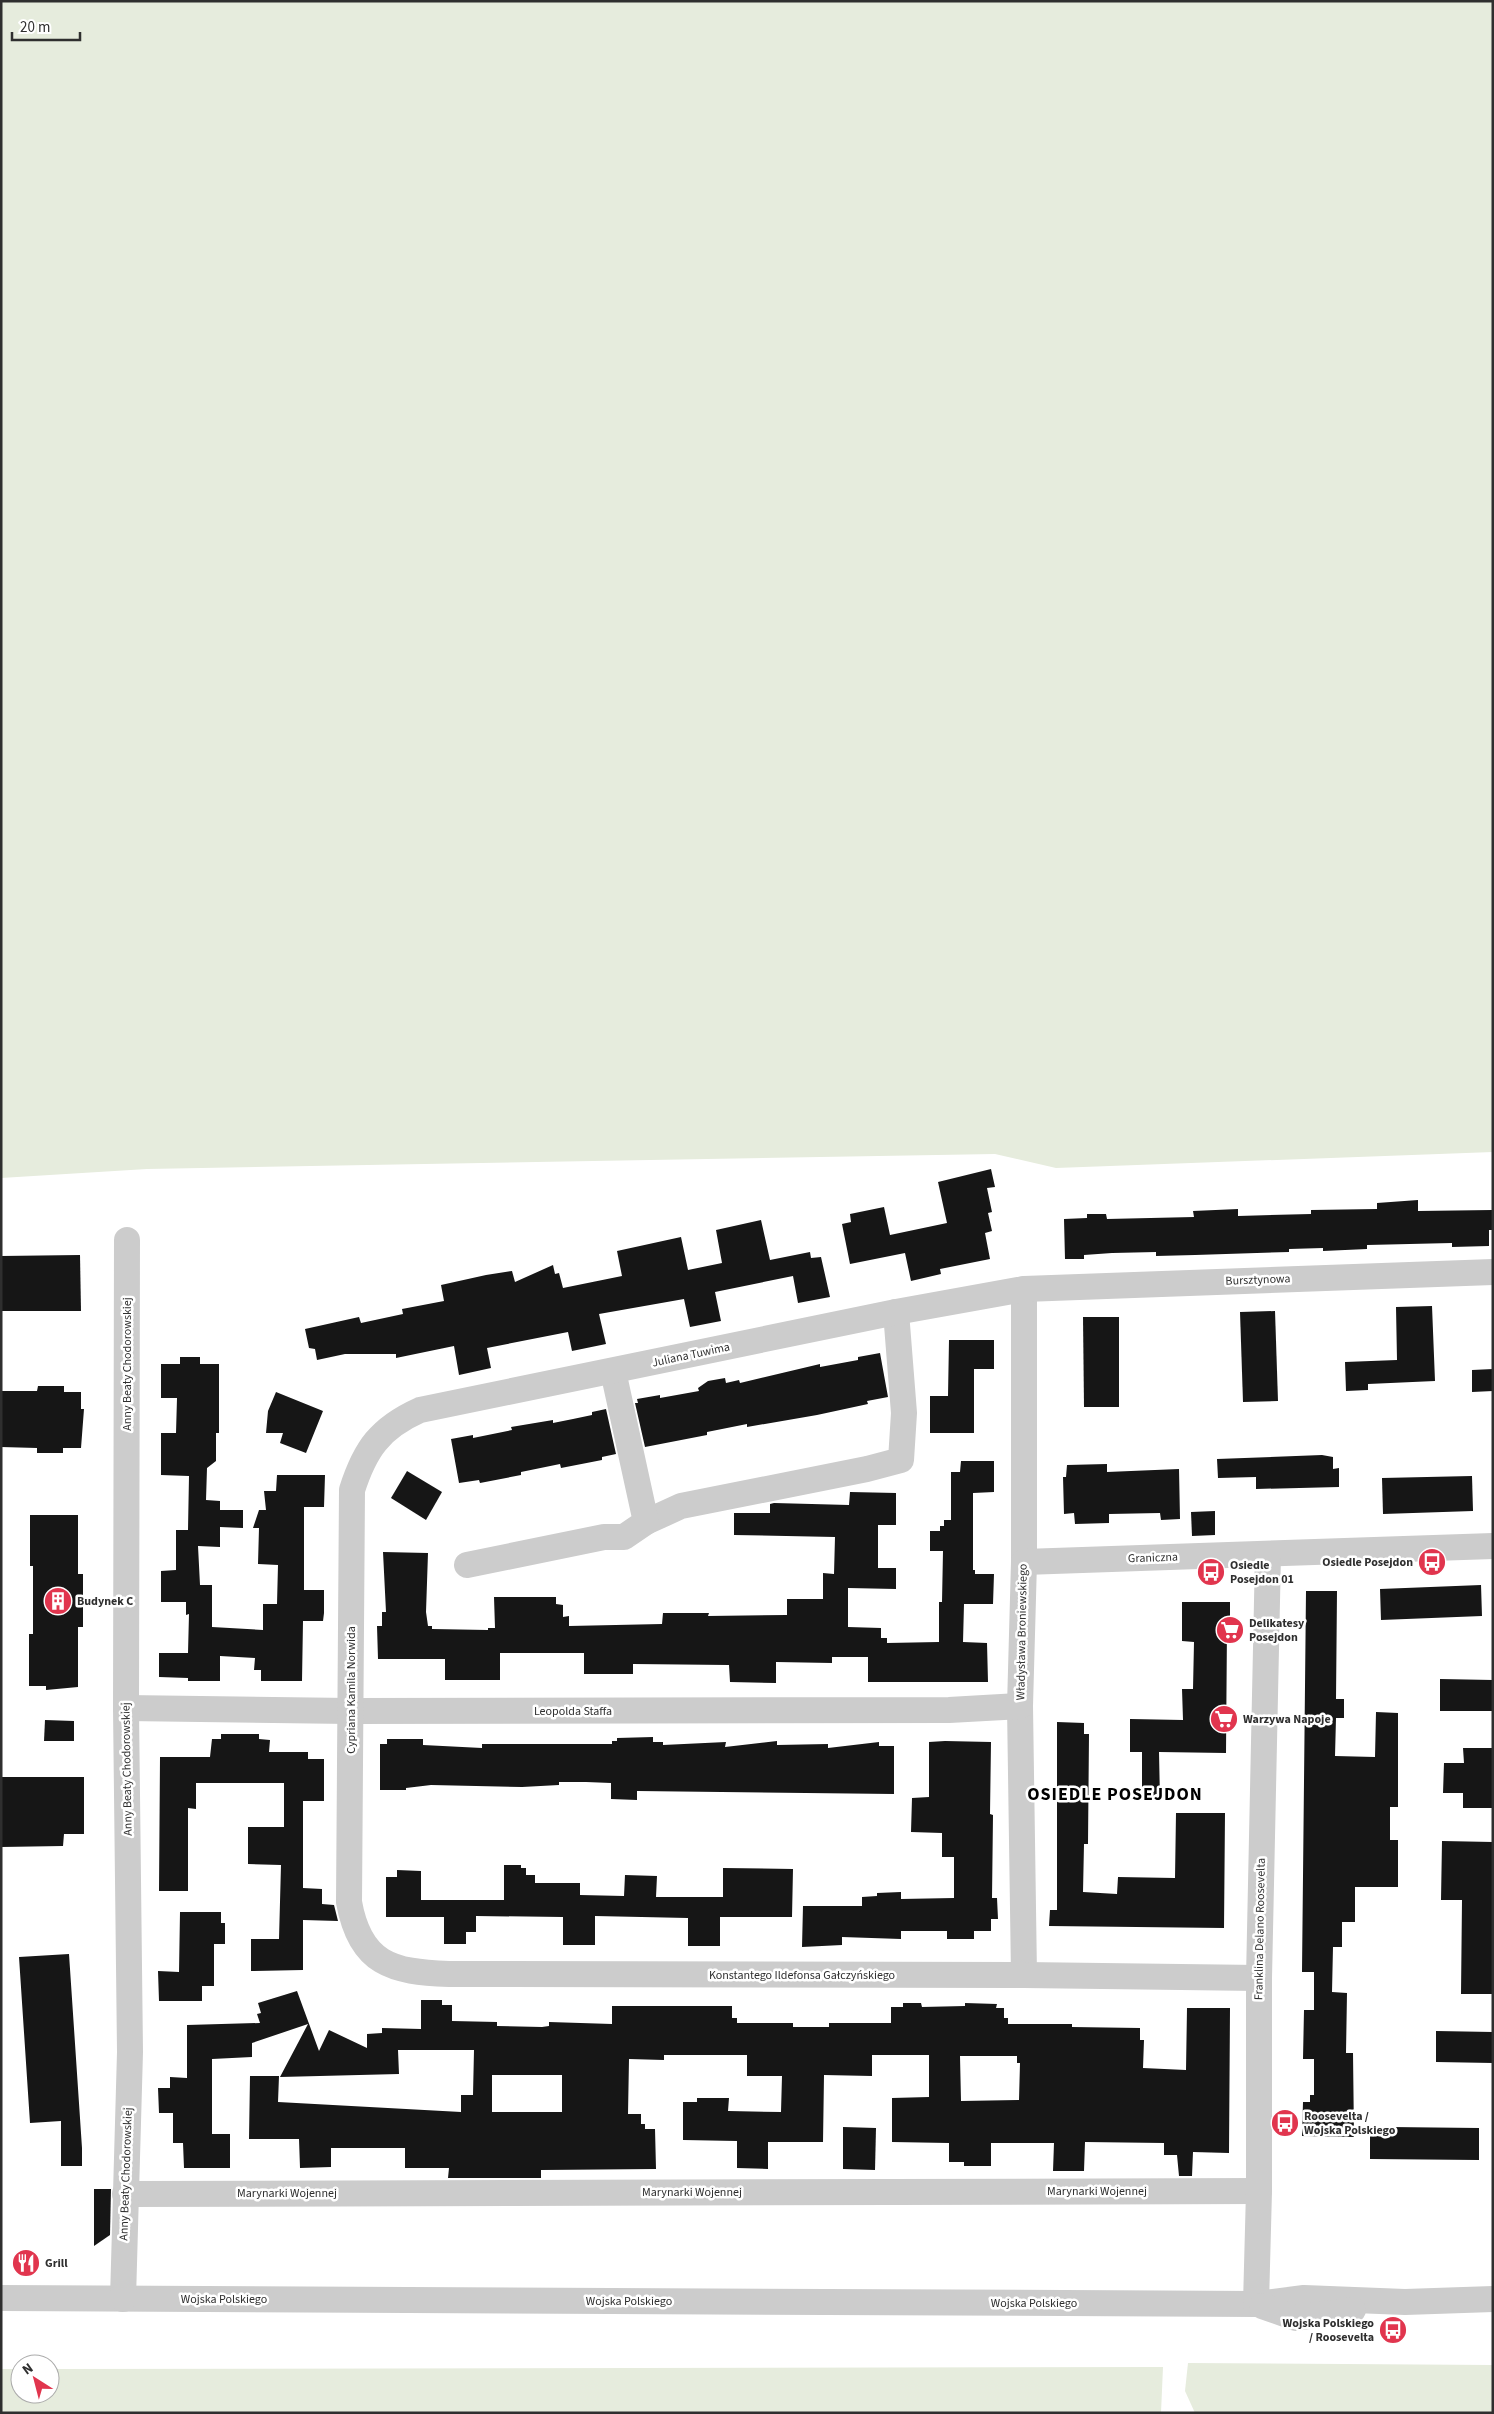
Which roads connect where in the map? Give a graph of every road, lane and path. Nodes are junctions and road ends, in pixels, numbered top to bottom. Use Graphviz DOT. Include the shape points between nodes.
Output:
graph roads {
  1 [pos="128,1240"];
  2 [pos="1493,1272"];
  3 [pos="1024,1289"];
  4 [pos="896,1312"];
  5 [pos="613,1371"];
  6 [pos="370,1448"];
  7 [pos="646,1522"];
  8 [pos="1493,1546"];
  9 [pos="1268,1554"];
  10 [pos="1024,1562"];
  11 [pos="467,1565"];
  12 [pos="1020,1706"];
  13 [pos="126,1708"];
  14 [pos="350,1711"];
  15 [pos="360,1934"];
  16 [pos="1024,1975"];
  17 [pos="1259,1978"];
  18 [pos="1259,2191"];
  19 [pos="125,2194"];
  20 [pos="1,2298"];
  21 [pos="123,2299"];
  22 [pos="1493,2299"];
  23 [pos="1256,2304"];
  1 -- 13 [label="street, Anny Beaty Chodorowskiej"];
  2 -- 3 [label="street, Bursztynowa"];
  3 -- 4 [label="street, Juliana Tuwima"];
  3 -- 10 [label="street, Władysława Broniewskiego"];
  4 -- 5 [label="street, Juliana Tuwima"];
  4 -- 7 [label="street" via="904,1413 901,1460 681,1506"];
  5 -- 6 [label="street, Juliana Tuwima" via="420,1410 383,1432"];
  5 -- 7 [label="street"];
  6 -- 14 [label="street, Cypriana Kamila Norwida" via="359,1467 352,1490"];
  7 -- 11 [label="street" via="624,1536 604,1537"];
  8 -- 9 [label="street, Graniczna"];
  9 -- 10 [label="street, Graniczna"];
  9 -- 17 [label="street, Franklina Delano Roosevelta"];
  10 -- 12 [label="street, Władysława Broniewskiego"];
  12 -- 14 [label="street, Leopolda Staffa" via="949,1710"];
  12 -- 16 [label="street, Władysława Broniewskiego"];
  13 -- 14 [label="street, Leopolda Staffa"];
  13 -- 19 [label="street, Anny Beaty Chodorowskiej" via="130,2052"];
  14 -- 15 [label="street, Cypriana Kamila Norwida" via="349,1902"];
  15 -- 16 [label="street, Konstantego Ildefonsa Gałczyńskiego" via="367,1948 382,1962 413,1973"];
  16 -- 17 [label="street, Konstantego Ildefonsa Gałczyńskiego"];
  17 -- 18 [label="street, Franklina Delano Roosevelta"];
  18 -- 19 [label="street, Marynarki Wojennej"];
  18 -- 23 [label="street, Franklina Delano Roosevelta"];
  19 -- 21 [label="street, Anny Beaty Chodorowskiej"];
  20 -- 21 [label="street, Wojska Polskiego"];
  21 -- 23 [label="street, Wojska Polskiego"];
  22 -- 23 [label="street, Wojska Polskiego" via="1405,2302 1304,2298"];
}
